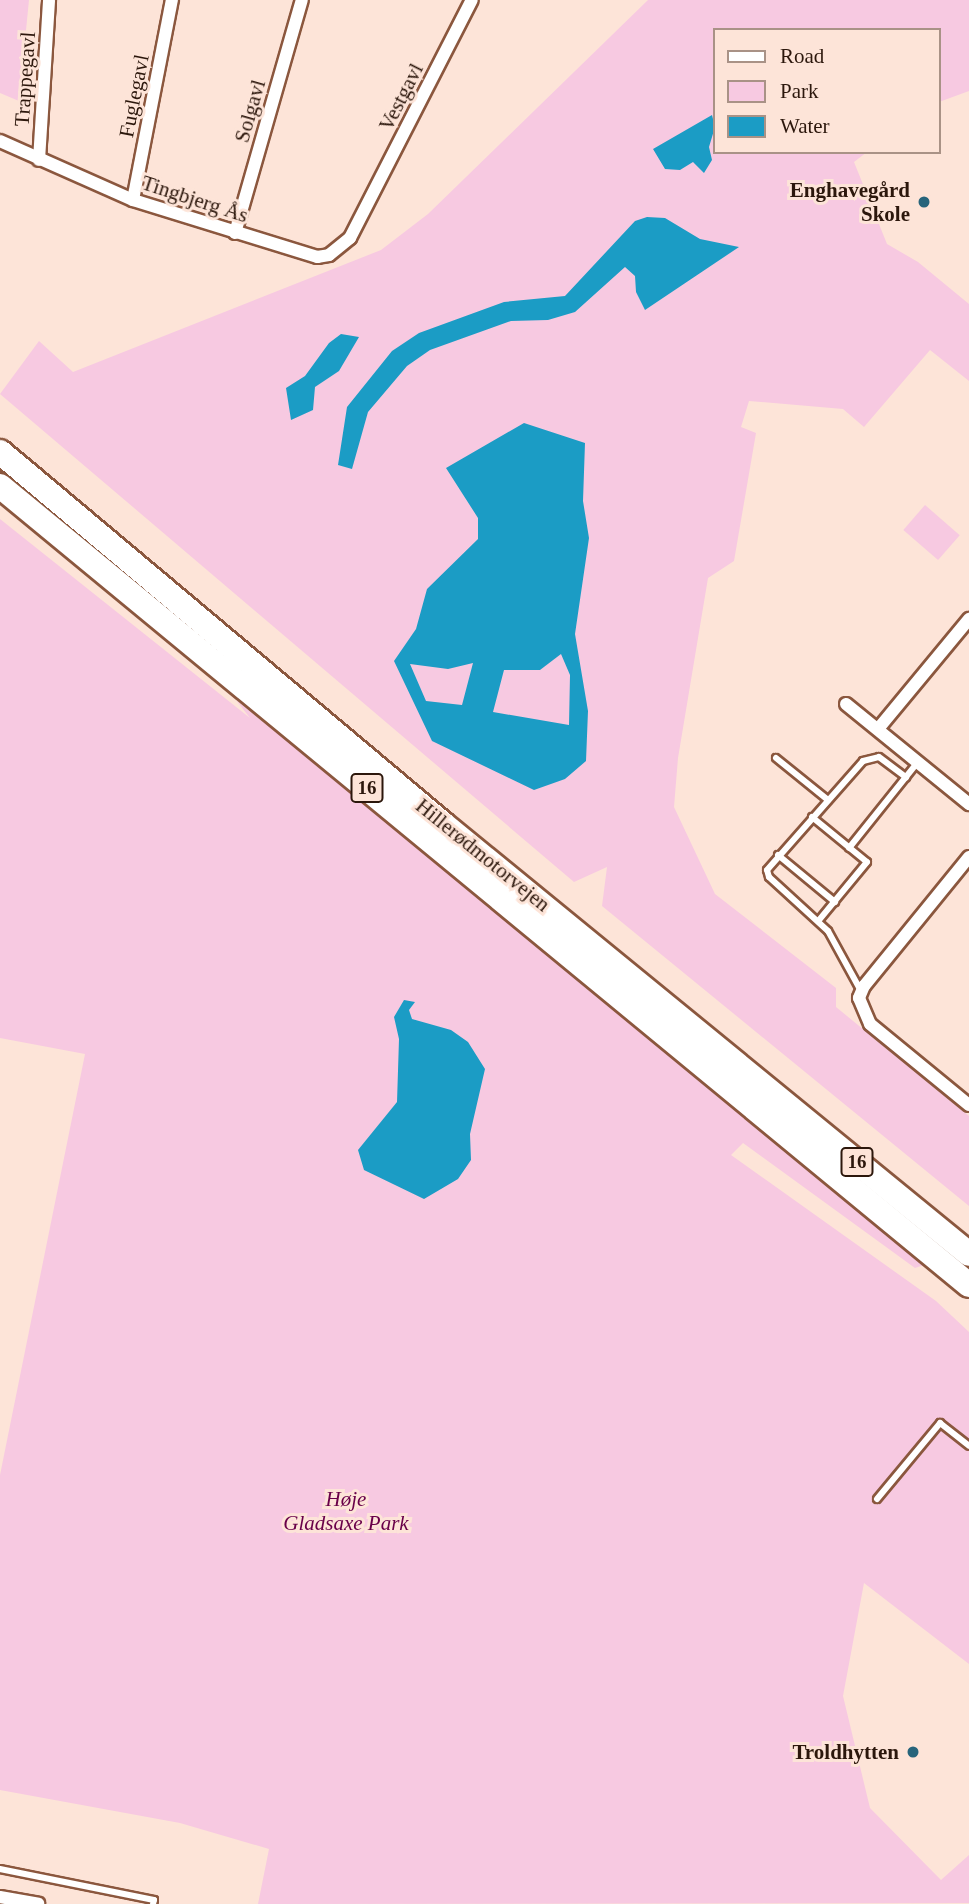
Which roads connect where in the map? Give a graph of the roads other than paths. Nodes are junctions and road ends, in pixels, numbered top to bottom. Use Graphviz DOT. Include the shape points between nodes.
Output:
graph roads {
  1 [pos="49,0"];
  2 [pos="172,0"];
  3 [pos="302,0"];
  4 [pos="472,0"];
  5 [pos="0,141"];
  6 [pos="39,160"];
  7 [pos="133,200"];
  8 [pos="365,211"];
  9 [pos="235,233"];
  10 [pos="0,452"];
  11 [pos="0,486"];
  12 [pos="969,619"];
  13 [pos="846,704"];
  14 [pos="878,729"];
  15 [pos="776,758"];
  16 [pos="918,762"];
  17 [pos="906,777"];
  18 [pos="828,800"];
  19 [pos="969,804"];
  20 [pos="812,817"];
  21 [pos="849,848"];
  22 [pos="778,855"];
  23 [pos="969,857"];
  24 [pos="835,902"];
  25 [pos="819,920"];
  26 [pos="862,992"];
  27 [pos="746,1071"];
  28 [pos="969,1105"];
  29 [pos="878,1210"];
  30 [pos="969,1236"];
  31 [pos="969,1254"];
  32 [pos="969,1285"];
  33 [pos="969,1299"];
  34 [pos="969,1446"];
  35 [pos="877,1499"];
  36 [pos="0,1869"];
  37 [pos="0,1897"];
  38 [pos="38,1904"];
  39 [pos="153,1904"];
  1 -- 6 [label="street, Trappegavl"];
  2 -- 7 [label="street, Fuglegavl"];
  3 -- 9 [label="street, Solgavl"];
  4 -- 8 [label="street, Vestgavl"];
  5 -- 6 [label="street, Tingbjerg Ås"];
  6 -- 7 [label="street, Tingbjerg Ås"];
  7 -- 9 [label="street, Tingbjerg Ås"];
  8 -- 9 [label="street, Tingbjerg Ås" via="350,238 330,255 317,257"];
  10 -- 27 [label="highway, Hillerødmotorvejen / 16"];
  11 -- 29 [label="highway, Hillerødmotorvejen / 16"];
  12 -- 14 [label="street"];
  13 -- 14 [label="street"];
  14 -- 16 [label="street"];
  15 -- 18 [label="lane"];
  16 -- 17 [label="lane"];
  16 -- 19 [label="street"];
  17 -- 18 [label="lane" via="871,757"];
  17 -- 21 [label="lane"];
  18 -- 20 [label="lane"];
  20 -- 21 [label="lane"];
  20 -- 22 [label="lane"];
  21 -- 24 [label="lane" via="867,862"];
  22 -- 24 [label="lane"];
  22 -- 25 [label="lane" via="768,867 768,875"];
  23 -- 26 [label="street"];
  24 -- 25 [label="lane"];
  25 -- 26 [label="lane"];
  26 -- 28 [label="street" via="862,1011 870,1024"];
  27 -- 30 [label="highway"];
  27 -- 31 [label="highway, Hillerødmotorvejen / 16"];
  29 -- 32 [label="highway, Hillerødmotorvejen / 16"];
  29 -- 33 [label="highway"];
  34 -- 35 [label="lane" via="940,1423"];
  36 -- 39 [label="lane" via="141,1897 154,1900"];
  37 -- 38 [label="street"];
}
